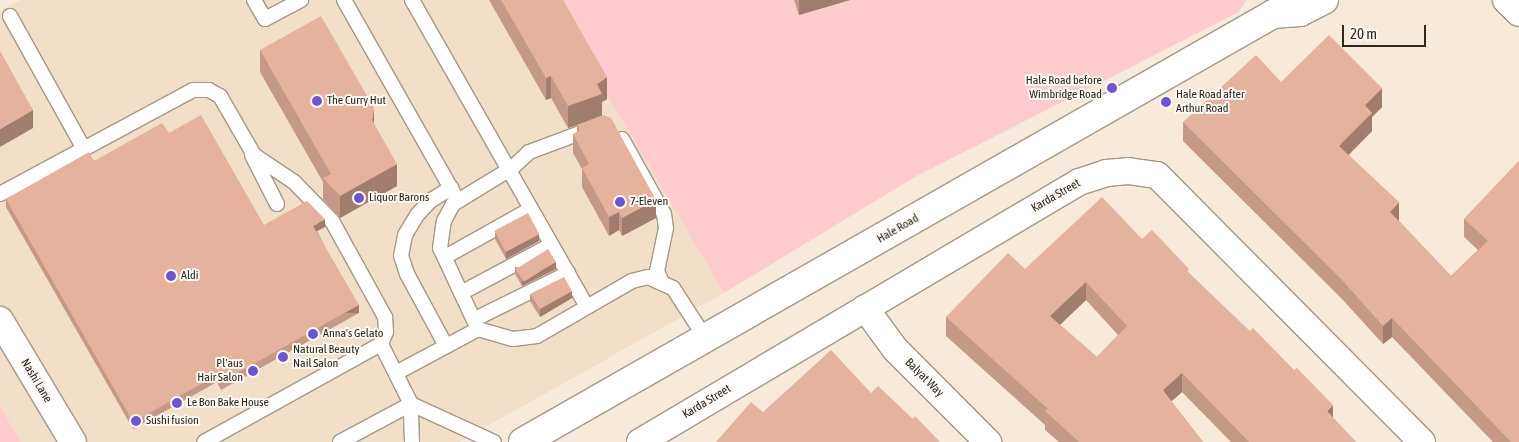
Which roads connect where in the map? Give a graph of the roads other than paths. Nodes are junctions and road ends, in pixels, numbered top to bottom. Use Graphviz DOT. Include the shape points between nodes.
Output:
graph roads {
  1 [pos="254,0"];
  2 [pos="301,0"];
  3 [pos="344,0"];
  4 [pos="412,0"];
  5 [pos="1324,0"];
  6 [pos="1506,0"];
  7 [pos="1278,7"];
  8 [pos="1519,13"];
  9 [pos="10,16"];
  10 [pos="247,146"];
  11 [pos="83,147"];
  12 [pos="509,170"];
  13 [pos="451,188"];
  14 [pos="0,194"];
  15 [pos="458,201"];
  16 [pos="277,204"];
  17 [pos="531,210"];
  18 [pos="552,245"];
  19 [pos="445,257"];
  20 [pos="568,273"];
  21 [pos="661,280"];
  22 [pos="461,293"];
  23 [pos="587,307"];
  24 [pos="865,308"];
  25 [pos="0,320"];
  26 [pos="477,324"];
  27 [pos="706,339"];
  28 [pos="381,344"];
  29 [pos="446,346"];
  30 [pos="396,373"];
  31 [pos="411,404"];
  32 [pos="73,442"];
  33 [pos="204,442"];
  34 [pos="340,442"];
  35 [pos="412,442"];
  36 [pos="494,442"];
  37 [pos="523,442"];
  38 [pos="640,442"];
  39 [pos="988,442"];
  40 [pos="1422,442"];
  1 -- 2 [label="lane" via="265,20"];
  3 -- 13 [label="lane"];
  4 -- 12 [label="lane"];
  5 -- 7 [label="main road, Hale Road" via="1300,12"];
  6 -- 8 [label="street"];
  7 -- 27 [label="main road, Hale Road"];
  9 -- 11 [label="lane"];
  10 -- 11 [label="lane" via="220,96 209,90 193,90"];
  10 -- 16 [label="lane"];
  10 -- 28 [label="lane" via="294,182 332,221 385,316 386,332"];
  11 -- 14 [label="lane"];
  12 -- 15 [label="lane"];
  12 -- 17 [label="lane"];
  12 -- 21 [label="lane" via="529,152 610,126 617,130 664,214 666,228 657,271"];
  13 -- 15 [label="lane"];
  13 -- 29 [label="lane" via="430,201 416,215 406,235 401,256 407,274"];
  15 -- 19 [label="lane" via="444,221 440,248"];
  17 -- 18 [label="lane"];
  17 -- 19 [label="lane"];
  18 -- 20 [label="lane"];
  18 -- 22 [label="lane"];
  19 -- 22 [label="lane"];
  20 -- 23 [label="lane"];
  20 -- 26 [label="lane"];
  21 -- 23 [label="lane" via="648,277 632,281"];
  21 -- 27 [label="lane" via="679,296"];
  22 -- 26 [label="lane"];
  23 -- 26 [label="lane" via="526,339 513,339"];
  24 -- 38 [label="street, Karda Street"];
  24 -- 39 [label="street, Balyat Way" via="895,349"];
  24 -- 40 [label="street, Karda Street" via="1090,177 1128,171 1157,175"];
  25 -- 32 [label="street, Nashi Lane"];
  26 -- 29 [label="lane"];
  27 -- 37 [label="main road, Hale Road"];
  28 -- 30 [label="lane"];
  28 -- 33 [label="lane"];
  29 -- 30 [label="lane"];
  30 -- 31 [label="lane"];
  31 -- 34 [label="lane"];
  31 -- 35 [label="lane"];
  31 -- 36 [label="lane"];
}
